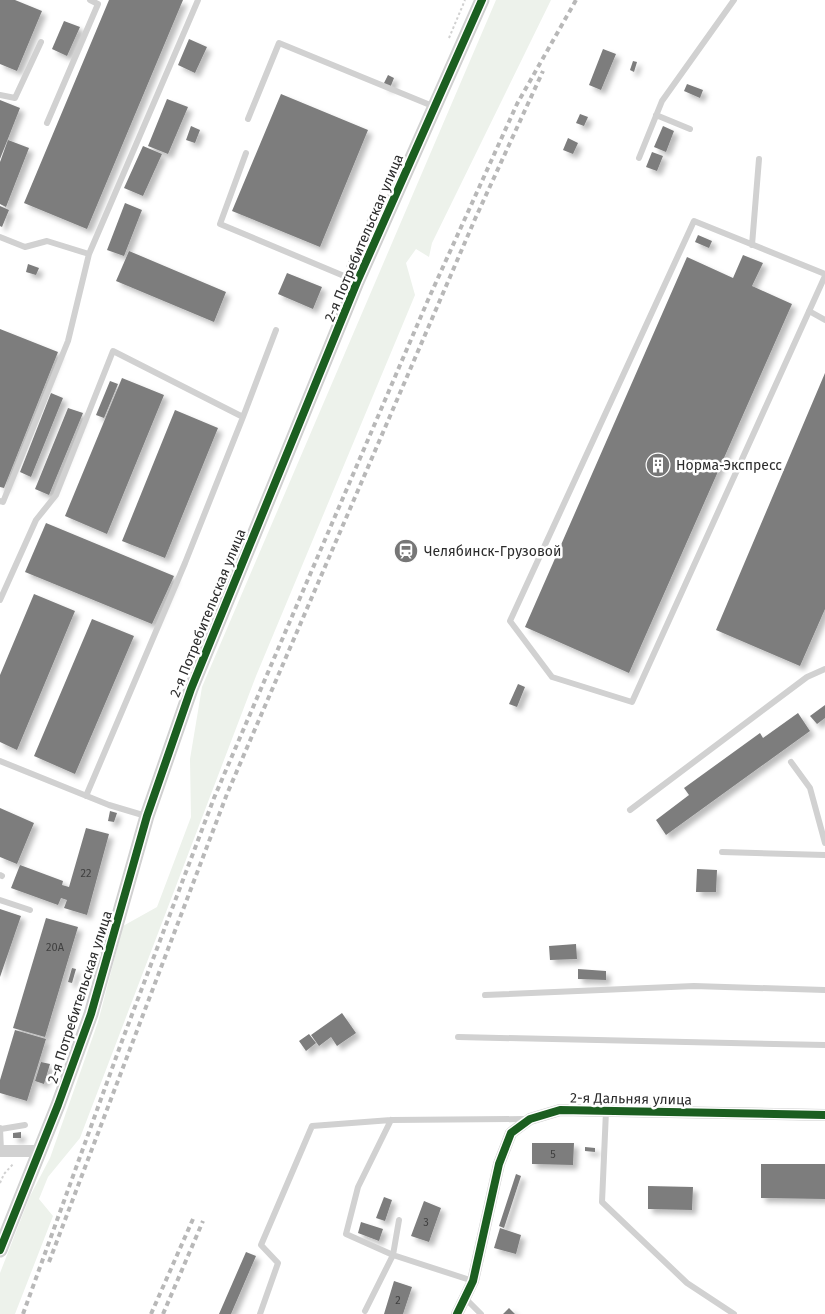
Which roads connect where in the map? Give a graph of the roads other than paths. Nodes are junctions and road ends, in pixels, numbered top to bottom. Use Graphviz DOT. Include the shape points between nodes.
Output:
graph roads {
  1 [pos="90,0"];
  2 [pos="198,0"];
  3 [pos="482,0"];
  4 [pos="734,0"];
  5 [pos="41,42"];
  6 [pos="0,95"];
  7 [pos="434,107"];
  8 [pos="656,116"];
  9 [pos="248,120"];
  10 [pos="47,123"];
  11 [pos="690,129"];
  12 [pos="246,153"];
  13 [pos="639,158"];
  14 [pos="759,159"];
  15 [pos="0,238"];
  16 [pos="752,244"];
  17 [pos="89,254"];
  18 [pos="825,275"];
  19 [pos="358,282"];
  20 [pos="809,311"];
  21 [pos="825,320"];
  22 [pos="276,330"];
  23 [pos="243,417"];
  24 [pos="0,501"];
  25 [pos="0,600"];
  26 [pos="825,669"];
  27 [pos="0,761"];
  28 [pos="791,762"];
  29 [pos="86,796"];
  30 [pos="630,810"];
  31 [pos="147,816"];
  32 [pos="825,843"];
  33 [pos="722,852"];
  34 [pos="825,855"];
  35 [pos="0,900"];
  36 [pos="30,910"];
  37 [pos="825,990"];
  38 [pos="485,995"];
  39 [pos="458,1037"];
  40 [pos="825,1045"];
  41 [pos="606,1112"];
  42 [pos="825,1115"];
  43 [pos="391,1120"];
  44 [pos="530,1120"];
  45 [pos="25,1124"];
  46 [pos="0,1129"];
  47 [pos="40,1151"];
  48 [pos="0,1152"];
  49 [pos="399,1220"];
  50 [pos="0,1250"];
  51 [pos="393,1255"];
  52 [pos="473,1281"];
  53 [pos="465,1298"];
  54 [pos="366,1311"];
  55 [pos="260,1314"];
  56 [pos="457,1314"];
  57 [pos="481,1314"];
  58 [pos="734,1314"];
  1 -- 10 [label="lane" via="98,4"];
  2 -- 17 [label="lane"];
  3 -- 7 [label="street, 2-я Потребительская улица"];
  4 -- 8 [label="lane" via="662,101"];
  5 -- 6 [label="lane" via="15,98"];
  7 -- 9 [label="lane" via="279,44"];
  7 -- 19 [label="street, 2-я Потребительская улица"];
  8 -- 11 [label="lane"];
  8 -- 13 [label="lane"];
  12 -- 19 [label="lane" via="220,224"];
  14 -- 16 [label="lane"];
  15 -- 17 [label="lane" via="25,247 47,241"];
  16 -- 18 [label="lane"];
  16 -- 20 [label="lane" via="694,221 686,238 510,621 552,677 632,702"];
  17 -- 24 [label="lane" via="68,341 3,502"];
  18 -- 20 [label="lane"];
  19 -- 31 [label="street, 2-я Потребительская улица" via="224,603"];
  20 -- 21 [label="lane"];
  22 -- 23 [label="lane"];
  23 -- 25 [label="lane" via="113,351 56,495 36,520"];
  23 -- 29 [label="lane"];
  26 -- 30 [label="lane" via="807,677"];
  27 -- 29 [label="lane"];
  28 -- 32 [label="lane" via="810,788"];
  29 -- 31 [label="lane"];
  31 -- 47 [label="street, 2-я Потребительская улица" via="91,1014"];
  33 -- 34 [label="lane"];
  35 -- 36 [label="lane"];
  37 -- 38 [label="lane" via="694,986"];
  39 -- 40 [label="lane"];
  41 -- 42 [label="street, 2-я Дальняя улица"];
  41 -- 44 [label="street, 2-я Дальняя улица" via="560,1110"];
  41 -- 58 [label="lane" via="602,1202 687,1283"];
  43 -- 44 [label="lane"];
  43 -- 51 [label="lane" via="358,1187 346,1234"];
  43 -- 55 [label="lane" via="312,1126 262,1245 278,1263"];
  44 -- 52 [label="street, 2-я Дальняя улица" via="511,1133 499,1164"];
  45 -- 46 [label="lane"];
  46 -- 48 [label="lane"];
  47 -- 48 [label="street"];
  47 -- 50 [label="street, 2-я Потребительская улица"];
  49 -- 51 [label="lane"];
  51 -- 52 [label="lane"];
  51 -- 54 [label="lane"];
  52 -- 53 [label="street, 2-я Дальняя улица"];
  53 -- 56 [label="street, 2-я Дальняя улица"];
  53 -- 57 [label="lane"];
}
